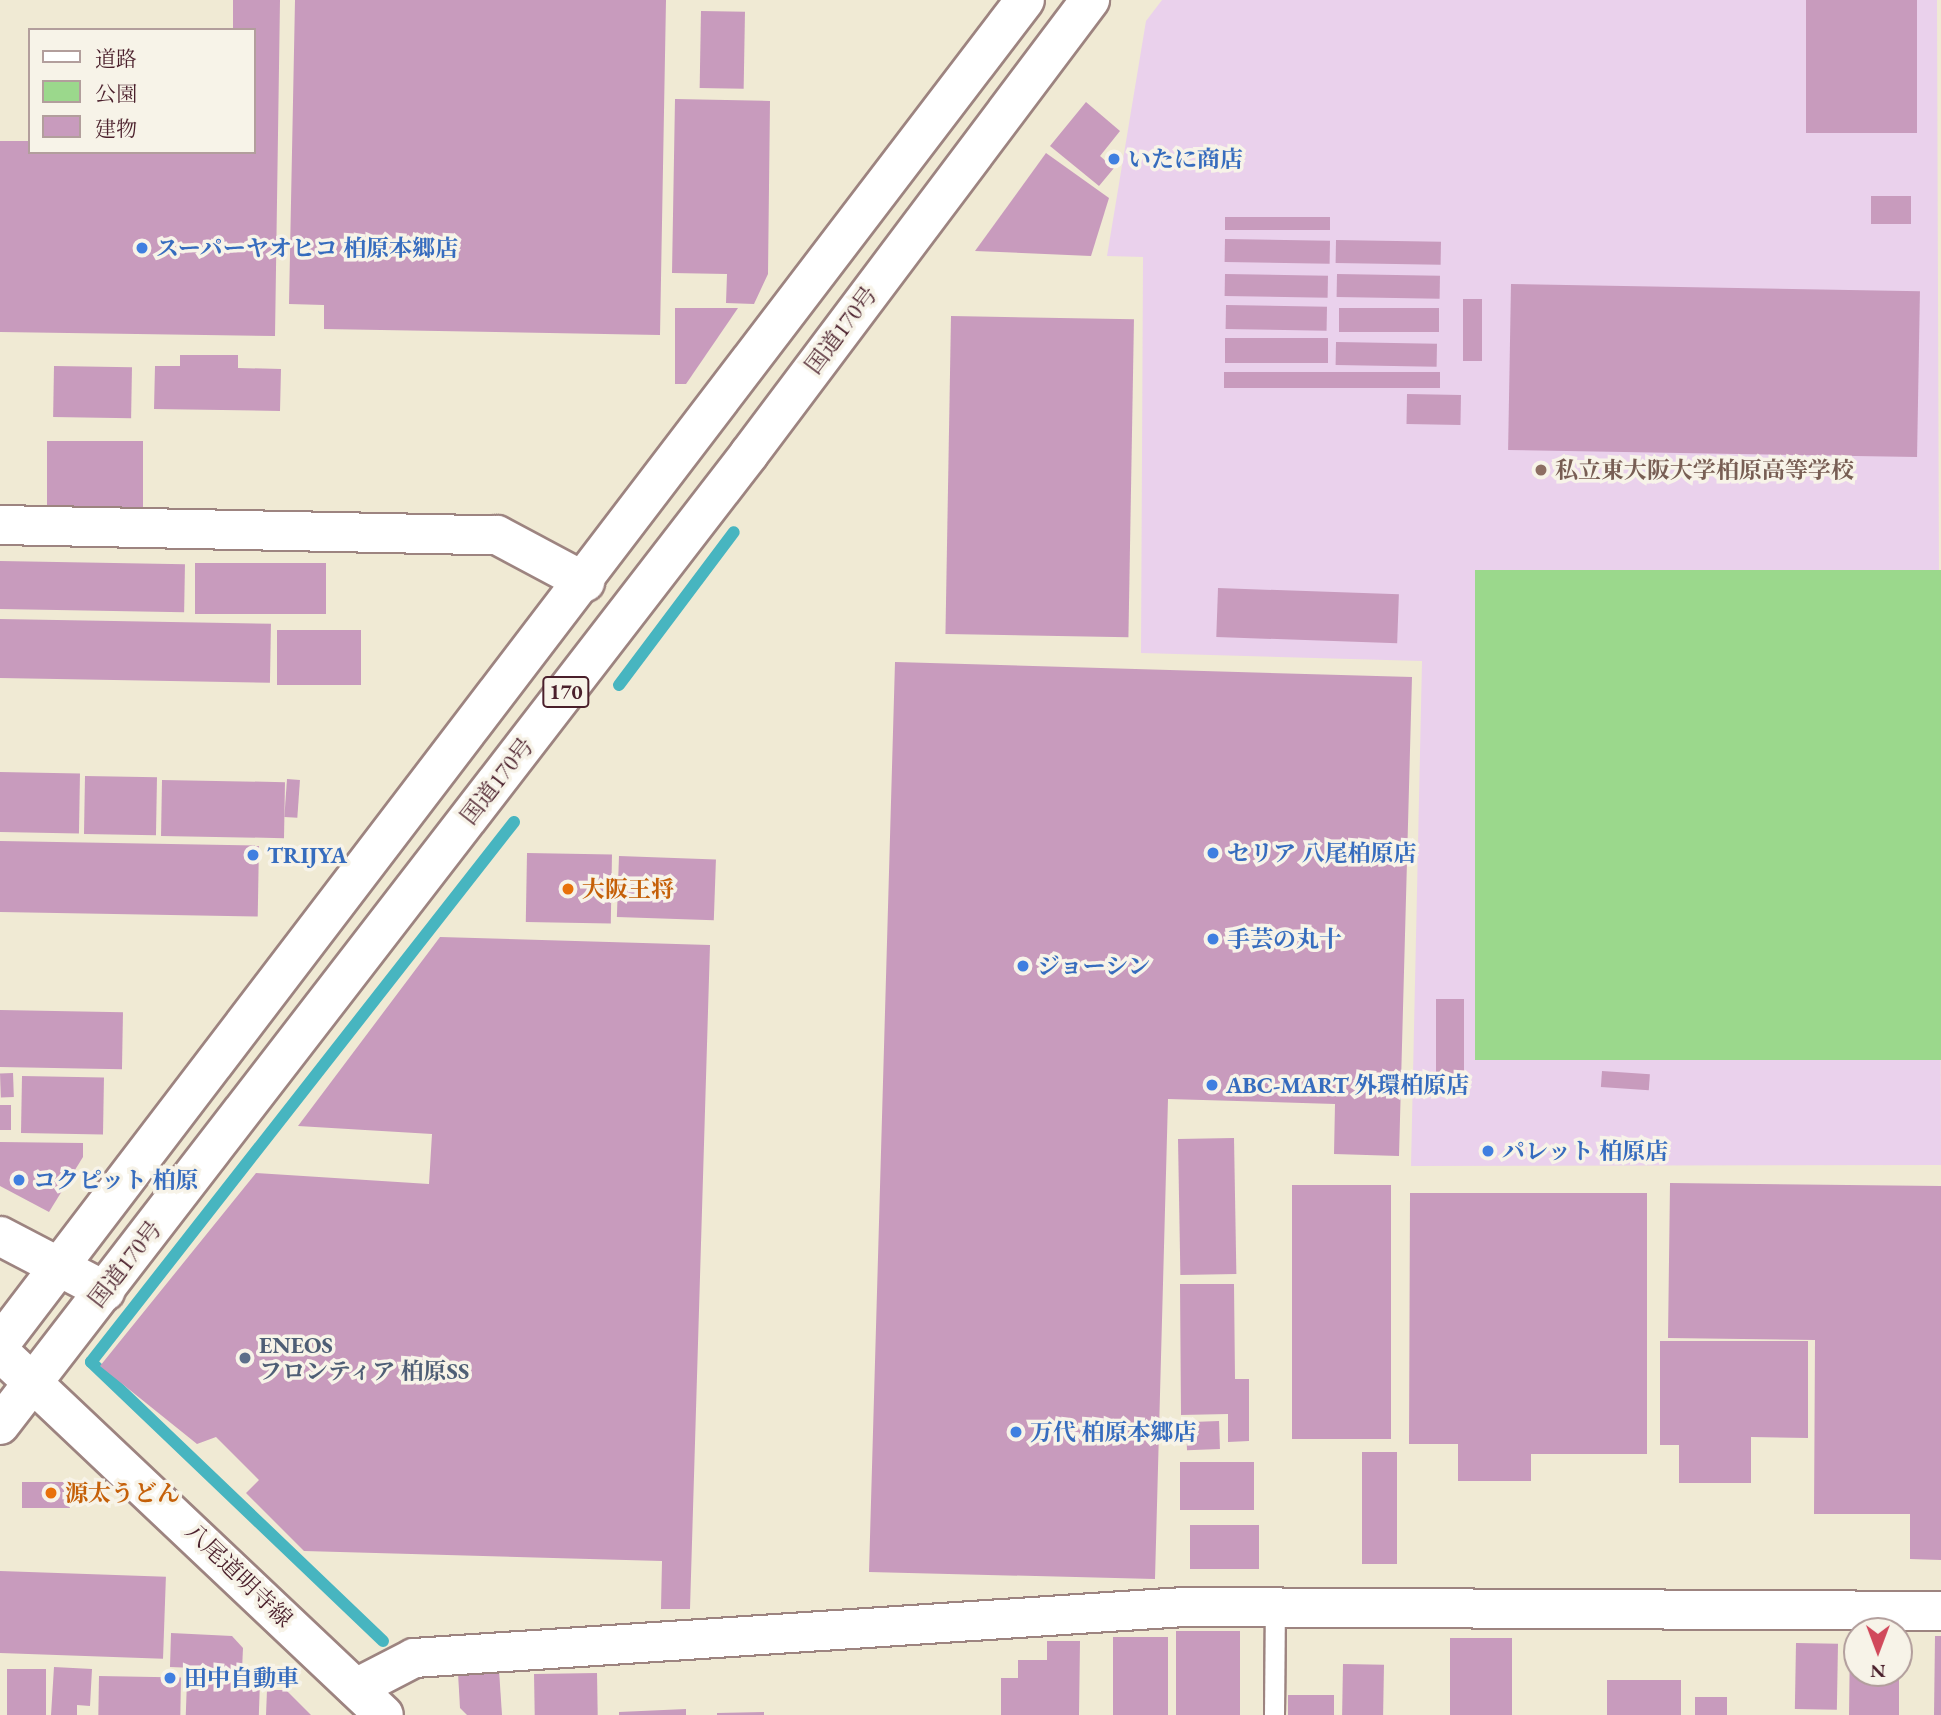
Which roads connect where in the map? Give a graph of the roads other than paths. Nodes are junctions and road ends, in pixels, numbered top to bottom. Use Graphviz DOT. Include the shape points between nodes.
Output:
graph roads {
  1 [pos="1025,0"];
  2 [pos="1090,0"];
  3 [pos="0,525"];
  4 [pos="585,582"];
  5 [pos="0,1236"];
  6 [pos="65,1265"];
  7 [pos="105,1291"];
  8 [pos="0,1344"];
  9 [pos="0,1352"];
  10 [pos="34,1379"];
  11 [pos="0,1425"];
  12 [pos="1275,1607"];
  13 [pos="1941,1611"];
  14 [pos="356,1688"];
  15 [pos="384,1715"];
  16 [pos="1274,1715"];
  1 -- 4 [label="main road, 国道170号 / 170"];
  2 -- 7 [label="main road, 国道170号 / 170"];
  3 -- 4 [label="main road" via="497,535"];
  4 -- 6 [label="main road, 国道170号 / 170"];
  5 -- 6 [label="main road"];
  6 -- 7 [label="main road"];
  6 -- 8 [label="main road, 国道170号 / 170"];
  7 -- 10 [label="main road, 国道170号 / 170"];
  9 -- 10 [label="main road, 八尾道明寺線"];
  10 -- 11 [label="main road, 国道170号 / 170"];
  10 -- 14 [label="main road, 八尾道明寺線"];
  12 -- 13 [label="main road"];
  12 -- 14 [label="main road" via="1184,1607 742,1633 414,1658"];
  12 -- 16 [label="lane"];
  14 -- 15 [label="main road, 八尾道明寺線"];
}
